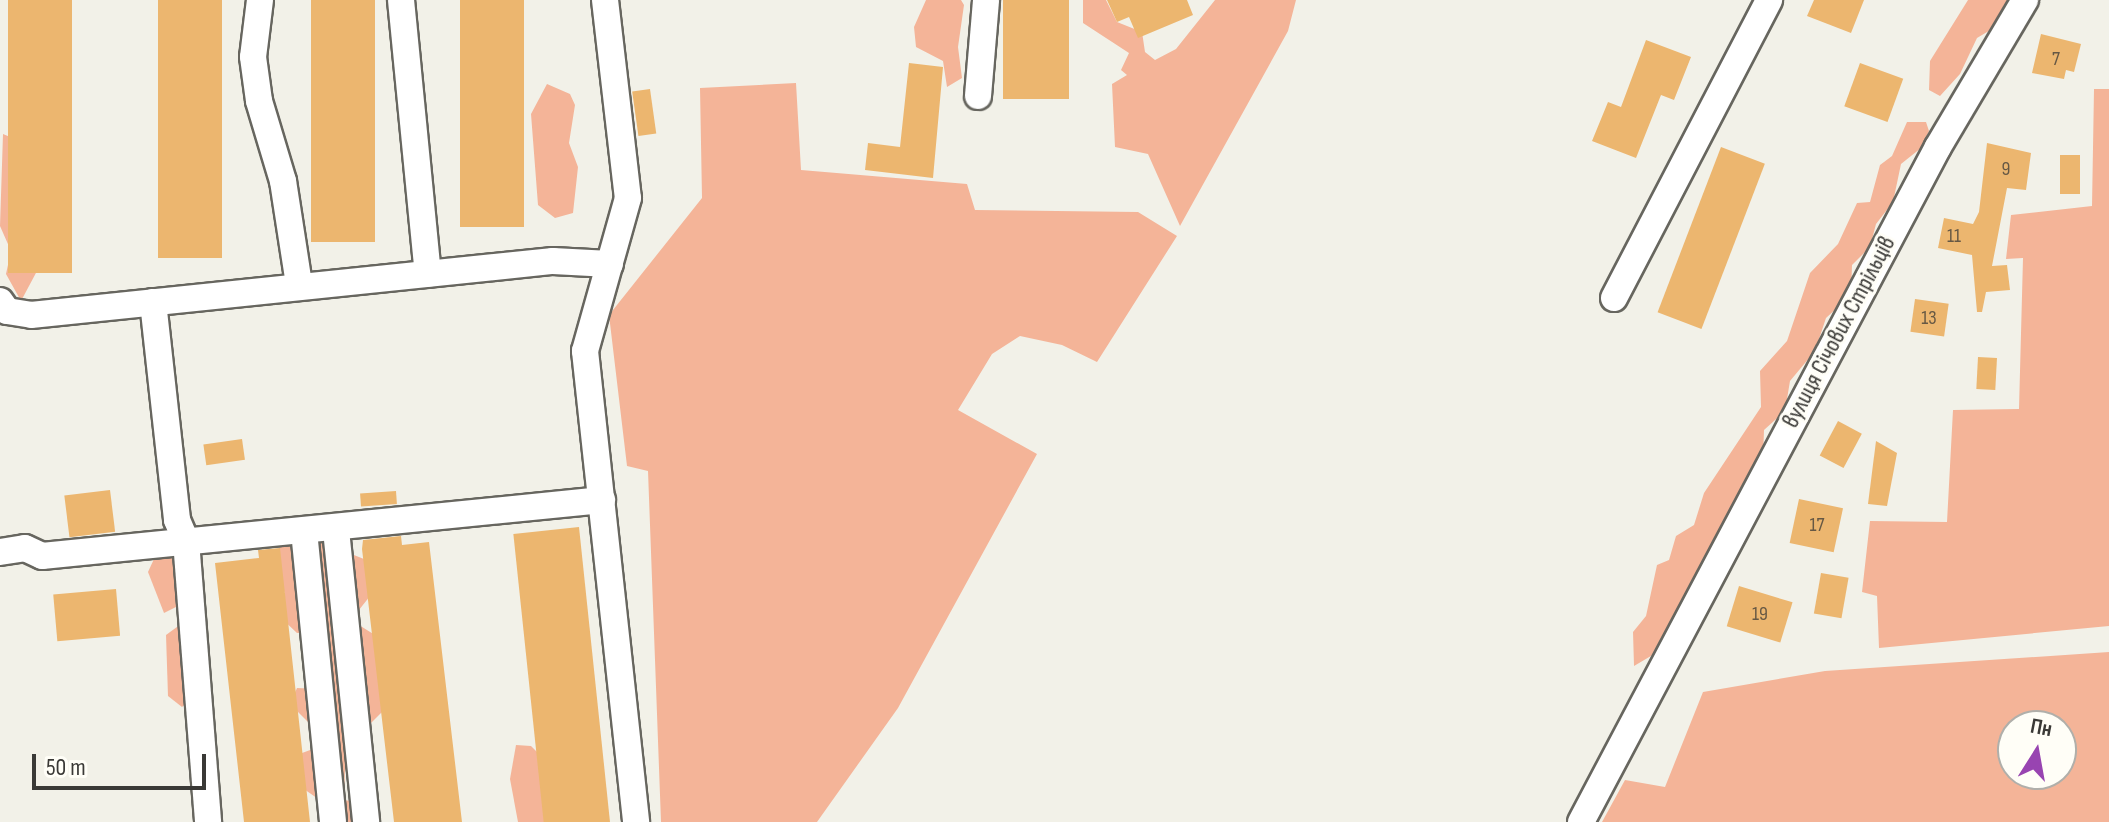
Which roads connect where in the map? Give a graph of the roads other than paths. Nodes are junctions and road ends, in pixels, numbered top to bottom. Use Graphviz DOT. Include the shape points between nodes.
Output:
graph roads {
  1 [pos="260,0"];
  2 [pos="401,0"];
  3 [pos="605,0"];
  4 [pos="986,0"];
  5 [pos="1769,0"];
  6 [pos="2025,0"];
  7 [pos="978,96"];
  8 [pos="610,264"];
  9 [pos="428,274"];
  10 [pos="299,284"];
  11 [pos="1614,298"];
  12 [pos="0,301"];
  13 [pos="153,302"];
  14 [pos="602,500"];
  15 [pos="336,530"];
  16 [pos="304,531"];
  17 [pos="186,541"];
  18 [pos="0,552"];
  19 [pos="208,822"];
  20 [pos="333,822"];
  21 [pos="366,822"];
  22 [pos="636,822"];
  23 [pos="1581,822"];
  1 -- 10 [label="street" via="253,57 259,101 283,181"];
  2 -- 9 [label="street"];
  3 -- 8 [label="street" via="628,198"];
  4 -- 7 [label="street"];
  5 -- 11 [label="street"];
  6 -- 23 [label="street, вулиця Січових Стрільців" via="1799,405 1665,672"];
  8 -- 9 [label="street" via="553,261"];
  8 -- 14 [label="street" via="585,351"];
  9 -- 10 [label="street"];
  10 -- 13 [label="street"];
  12 -- 13 [label="street" via="7,311 31,315"];
  13 -- 17 [label="street" via="177,520"];
  14 -- 15 [label="street"];
  14 -- 22 [label="street"];
  15 -- 16 [label="street"];
  15 -- 21 [label="street"];
  16 -- 17 [label="street"];
  16 -- 20 [label="street"];
  17 -- 18 [label="street" via="42,556 25,548"];
  17 -- 19 [label="street"];
}
